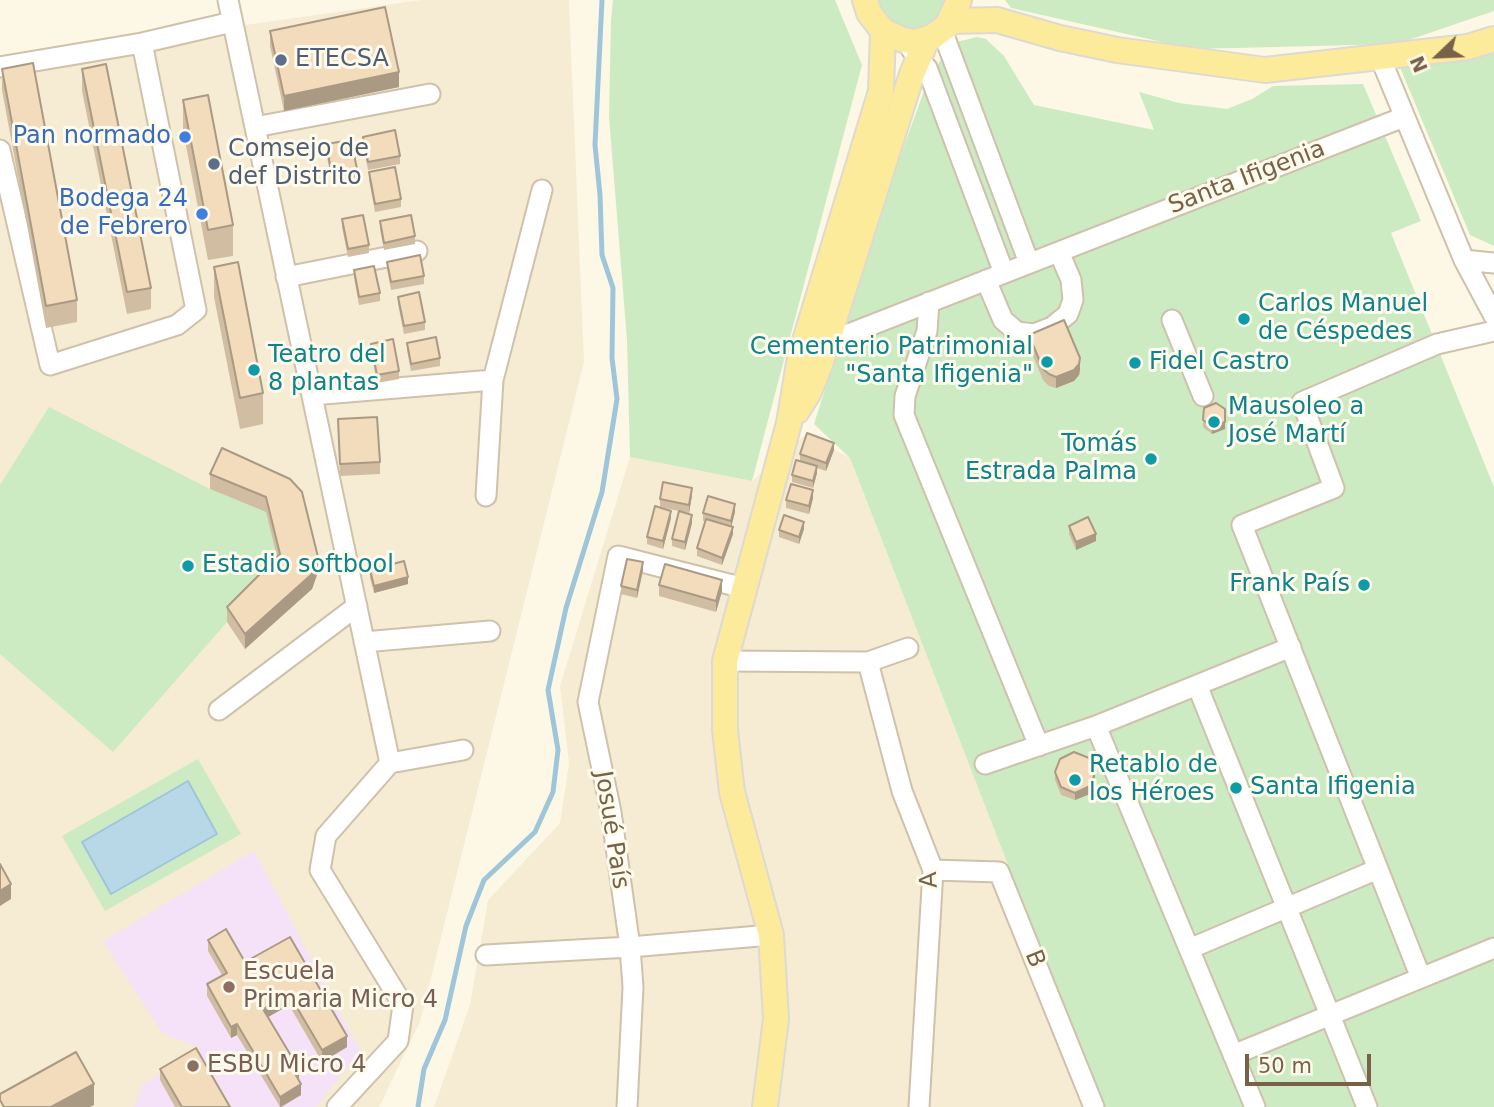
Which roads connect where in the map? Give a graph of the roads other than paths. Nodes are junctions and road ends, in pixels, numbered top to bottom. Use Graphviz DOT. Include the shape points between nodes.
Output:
graph roads {
  1 [pos="228,0"];
  2 [pos="865,0"];
  3 [pos="970,0"];
  4 [pos="997,20"];
  5 [pos="232,22"];
  6 [pos="926,31"];
  7 [pos="1494,39"];
  8 [pos="142,43"];
  9 [pos="1380,57"];
  10 [pos="0,67"];
  11 [pos="430,94"];
  12 [pos="1404,117"];
  13 [pos="254,127"];
  14 [pos="0,150"];
  15 [pos="542,190"];
  16 [pos="417,251"];
  17 [pos="1059,252"];
  18 [pos="1464,260"];
  19 [pos="1030,263"];
  20 [pos="1494,263"];
  21 [pos="286,277"];
  22 [pos="995,277"];
  23 [pos="929,302"];
  24 [pos="1494,316"];
  25 [pos="1172,320"];
  26 [pos="1494,331"];
  27 [pos="816,354"];
  28 [pos="493,380"];
  29 [pos="312,395"];
  30 [pos="1203,396"];
  31 [pos="486,496"];
  32 [pos="744,588"];
  33 [pos="357,606"];
  34 [pos="489,631"];
  35 [pos="364,642"];
  36 [pos="1291,647"];
  37 [pos="908,648"];
  38 [pos="725,661"];
  39 [pos="868,662"];
  40 [pos="1197,685"];
  41 [pos="219,710"];
  42 [pos="1096,726"];
  43 [pos="1039,746"];
  44 [pos="463,750"];
  45 [pos="390,763"];
  46 [pos="985,764"];
  47 [pos="1378,869"];
  48 [pos="933,870"];
  49 [pos="1287,907"];
  50 [pos="771,934"];
  51 [pos="629,947"];
  52 [pos="1494,948"];
  53 [pos="1189,949"];
  54 [pos="486,955"];
  55 [pos="1421,978"];
  56 [pos="1330,1015"];
  57 [pos="1233,1055"];
  58 [pos="1089,1104"];
  59 [pos="337,1107"];
  60 [pos="627,1107"];
  61 [pos="765,1107"];
  62 [pos="919,1107"];
  63 [pos="1255,1107"];
  64 [pos="1367,1107"];
  1 -- 5 [label="street"];
  2 -- 6 [label="main road" via="869,13"];
  3 -- 4 [label="main road"];
  4 -- 6 [label="main road"];
  4 -- 9 [label="main road" via="1117,50 1265,70"];
  5 -- 8 [label="street"];
  5 -- 13 [label="street"];
  6 -- 19 [label="street"];
  6 -- 22 [label="street" via="927,68"];
  6 -- 27 [label="main road"];
  6 -- 27 [label="main road" via="881,91"];
  7 -- 9 [label="main road" via="1468,47"];
  8 -- 10 [label="street"];
  8 -- 14 [label="street" via="196,310 177,325 50,365"];
  9 -- 12 [label="street"];
  11 -- 13 [label="street"];
  12 -- 17 [label="street, Santa Ifigenia"];
  12 -- 18 [label="street"];
  13 -- 21 [label="street"];
  15 -- 28 [label="street"];
  16 -- 21 [label="street"];
  17 -- 19 [label="street, Santa Ifigenia"];
  17 -- 22 [label="street" via="1071,280 1073,300 1068,314 1052,327 1034,334 1017,332 1003,320"];
  18 -- 20 [label="street"];
  18 -- 24 [label="street"];
  19 -- 22 [label="street, Santa Ifigenia"];
  21 -- 29 [label="street"];
  22 -- 23 [label="street, Santa Ifigenia"];
  23 -- 27 [label="street, Santa Ifigenia"];
  23 -- 43 [label="street" via="927,331 905,396 904,415"];
  25 -- 30 [label="street"];
  26 -- 36 [label="street" via="1437,344 1302,402 1334,488 1242,525"];
  27 -- 32 [label="main road" via="789,423"];
  28 -- 29 [label="street"];
  28 -- 31 [label="street"];
  29 -- 33 [label="street"];
  32 -- 38 [label="main road"];
  32 -- 51 [label="street, Josué País" via="618,556 588,702 611,812"];
  33 -- 35 [label="street"];
  33 -- 41 [label="street"];
  34 -- 35 [label="street"];
  35 -- 45 [label="street"];
  36 -- 40 [label="street"];
  36 -- 47 [label="street"];
  37 -- 39 [label="street"];
  38 -- 39 [label="street"];
  38 -- 50 [label="main road" via="725,730 732,792"];
  39 -- 48 [label="street, A" via="902,791"];
  40 -- 42 [label="street"];
  40 -- 49 [label="street"];
  42 -- 43 [label="street"];
  42 -- 53 [label="street"];
  43 -- 46 [label="street"];
  44 -- 45 [label="street"];
  45 -- 59 [label="street" via="326,836 320,870 403,1005 398,1041"];
  47 -- 49 [label="street"];
  47 -- 55 [label="street"];
  48 -- 58 [label="street, B" via="999,872"];
  48 -- 62 [label="street, A"];
  49 -- 53 [label="street"];
  49 -- 56 [label="street"];
  50 -- 51 [label="street"];
  50 -- 61 [label="main road" via="776,1019"];
  51 -- 54 [label="street"];
  51 -- 60 [label="street, Josué País" via="633,987"];
  52 -- 55 [label="street"];
  53 -- 57 [label="street"];
  55 -- 56 [label="street"];
  56 -- 57 [label="street"];
  56 -- 64 [label="street"];
  57 -- 63 [label="street"];
}
